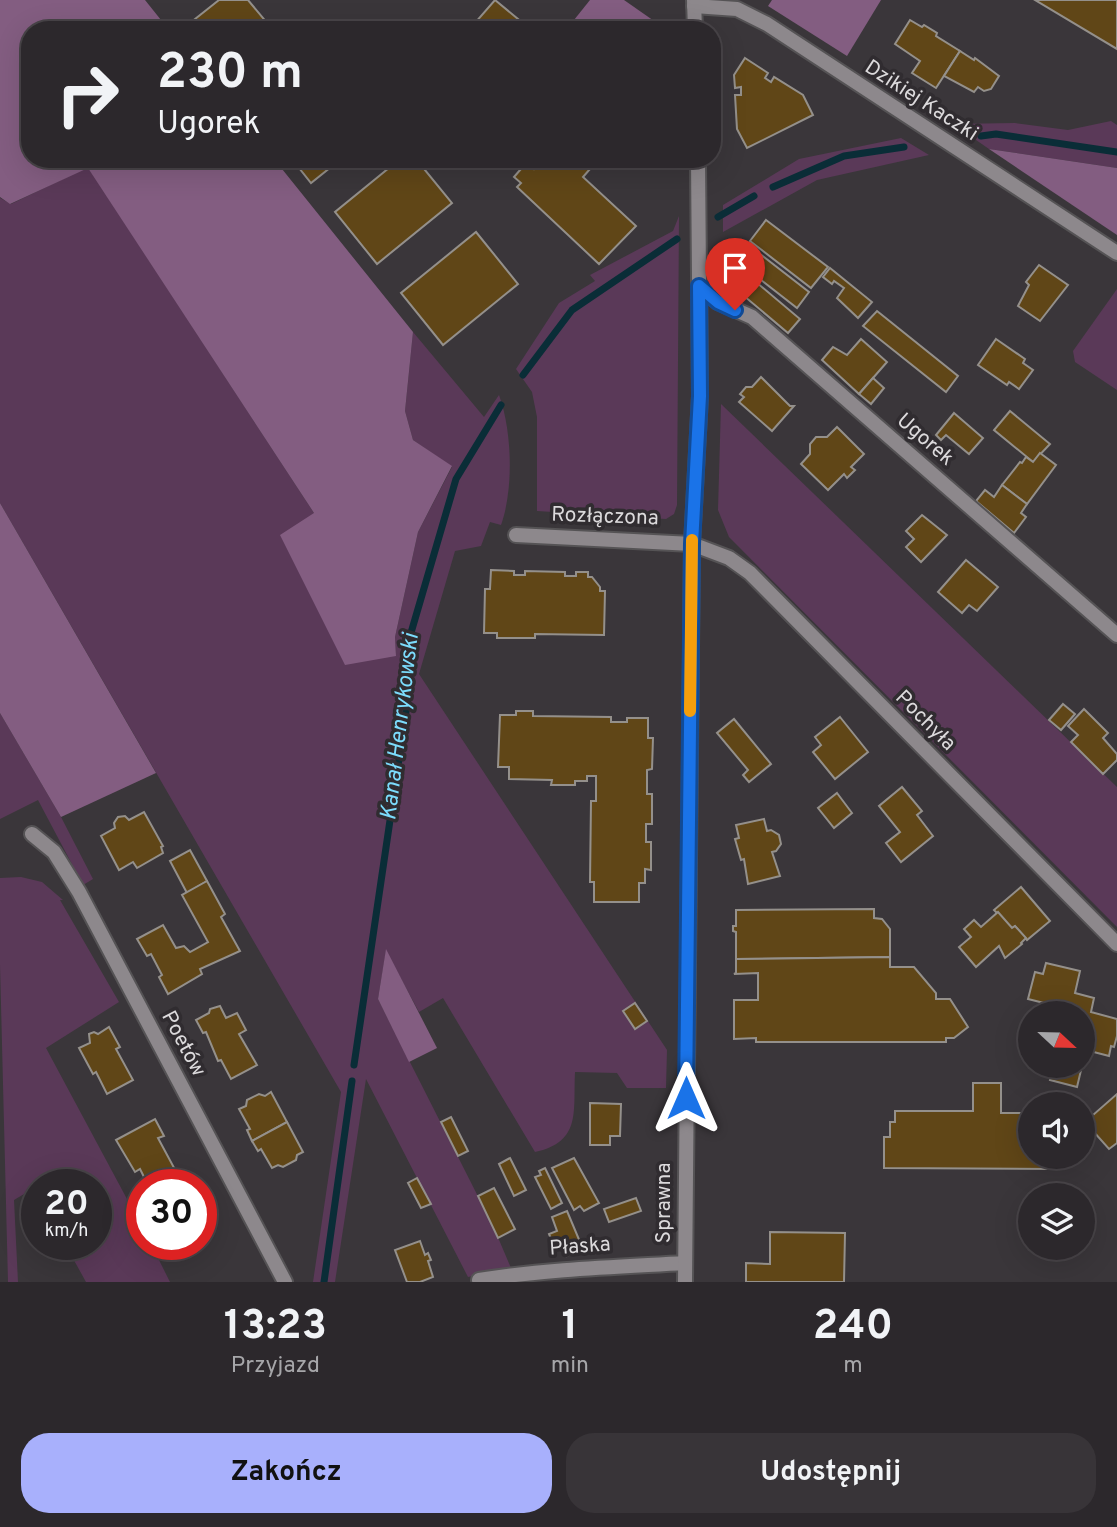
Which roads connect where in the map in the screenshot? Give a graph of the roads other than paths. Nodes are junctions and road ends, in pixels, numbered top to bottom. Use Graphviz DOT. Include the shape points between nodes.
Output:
graph roads {
  1 [pos="694,3"];
  2 [pos="695,21"];
  3 [pos="698,168"];
  4 [pos="1117,253"];
  5 [pos="699,286"];
  6 [pos="516,535"];
  7 [pos="692,544"];
  8 [pos="1117,635"];
  9 [pos="32,834"];
  10 [pos="1117,944"];
  11 [pos="685,1263"];
  12 [pos="479,1280"];
  13 [pos="285,1282"];
  14 [pos="685,1282"];
  1 -- 2 [label="street"];
  1 -- 4 [label="street, Dzikiej Kaczki" via="737,9 767,24"];
  3 -- 5 [label="street, Sprawna"];
  5 -- 7 [label="street, Sprawna" via="700,396"];
  5 -- 8 [label="street, Ugorek" via="718,302 752,317"];
  6 -- 7 [label="street, Rozłączona"];
  7 -- 10 [label="street, Pochyła" via="729,558 750,573"];
  7 -- 11 [label="street, Sprawna"];
  9 -- 13 [label="street, Poetów" via="54,852 79,892"];
  11 -- 12 [label="street, Płaska" via="566,1269"];
  11 -- 14 [label="street, Sprawna"];
}
